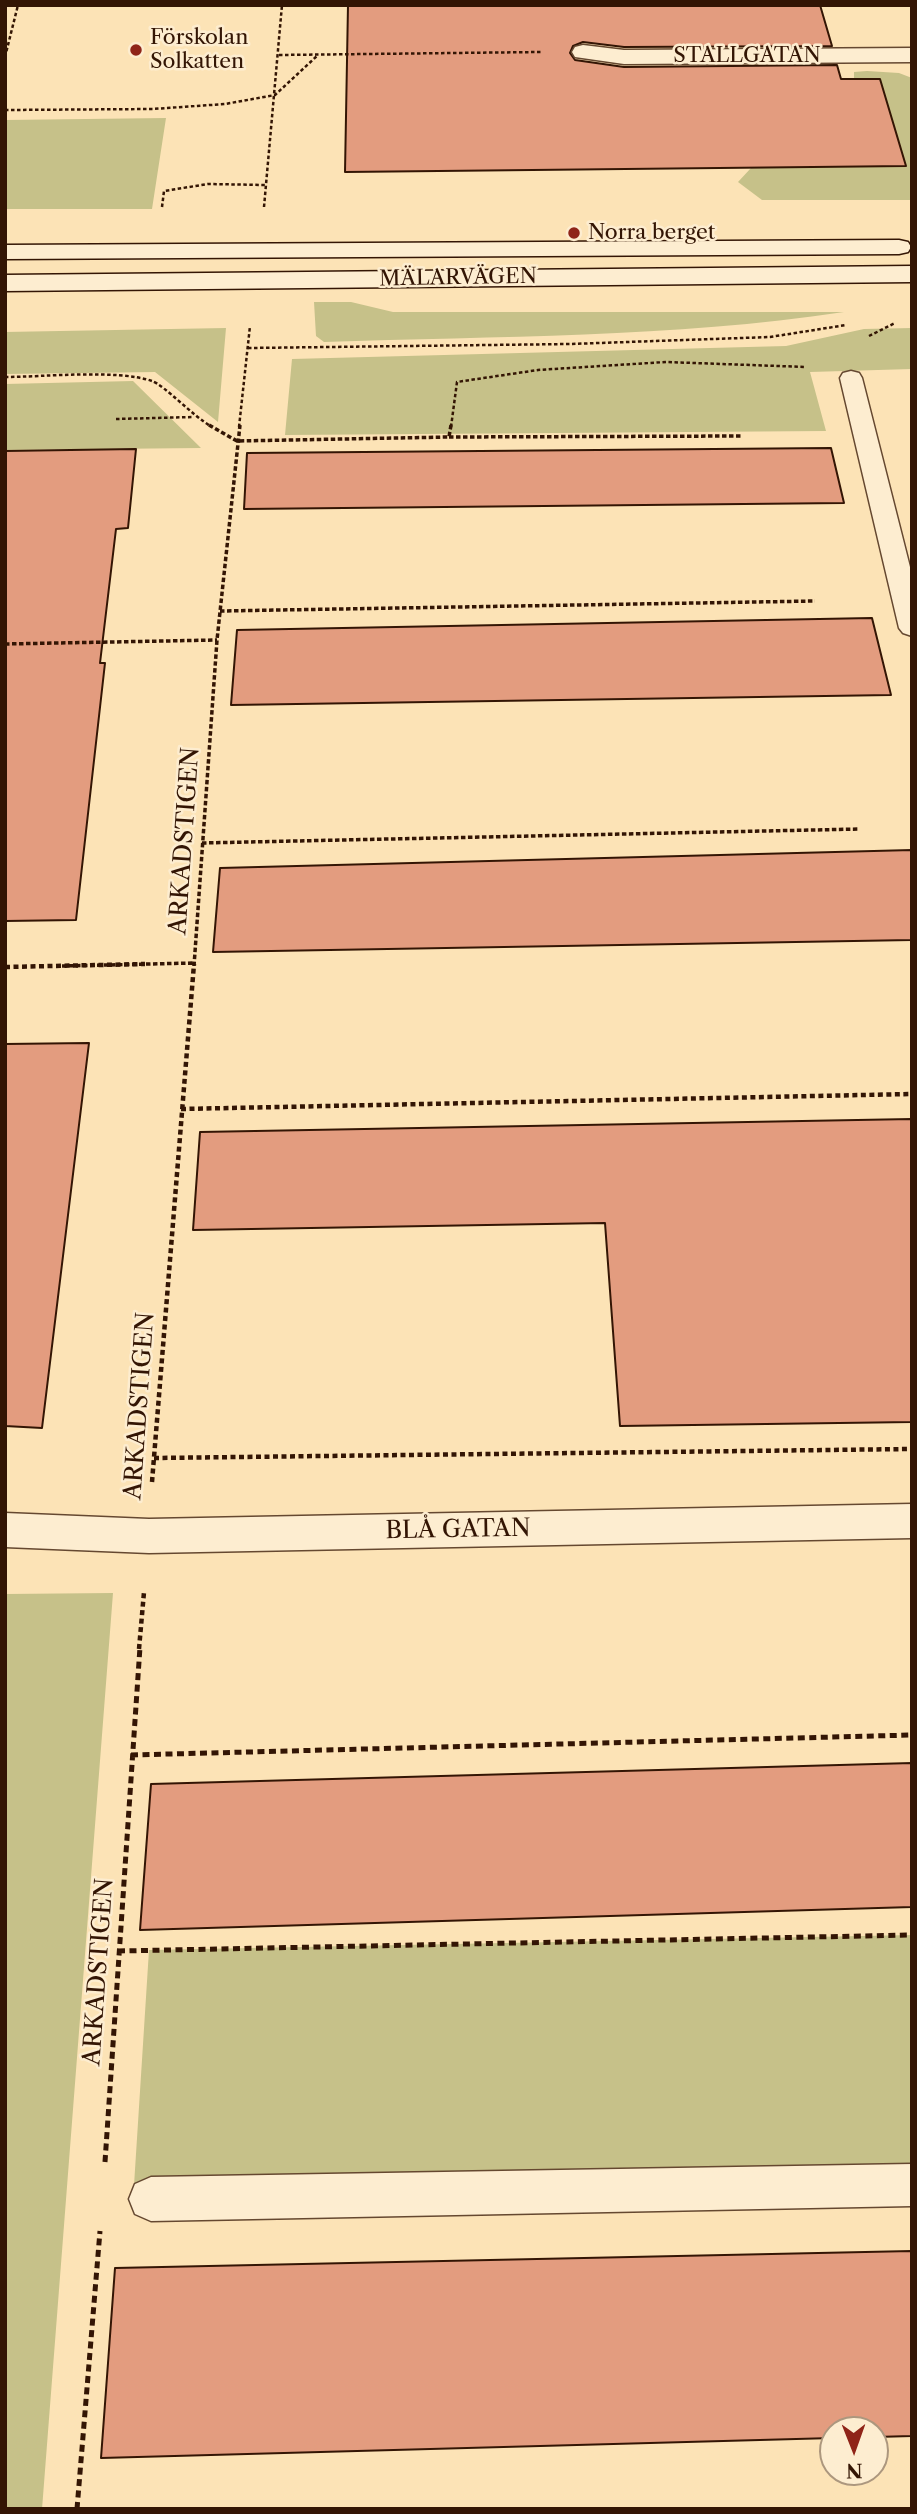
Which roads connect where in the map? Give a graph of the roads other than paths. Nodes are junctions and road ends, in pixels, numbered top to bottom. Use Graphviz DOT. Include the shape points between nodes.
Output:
graph roads {
  1 [pos="583,52"];
  2 [pos="912,55"];
  3 [pos="912,247"];
  4 [pos="5,253"];
  5 [pos="912,274"];
  6 [pos="5,283"];
  7 [pos="851,378"];
  8 [pos="912,628"];
  9 [pos="912,1521"];
  10 [pos="5,1530"];
  11 [pos="912,2185"];
  12 [pos="151,2199"];
  1 -- 2 [label="main road, STALLGATAN" via="624,57"];
  3 -- 4 [label="main road, MÄLARVÄGEN"];
  5 -- 6 [label="main road, MÄLARVÄGEN"];
  7 -- 8 [label="lane"];
  9 -- 10 [label="main road, BLÅ GATAN" via="149,1536"];
  11 -- 12 [label="lane"];
}
